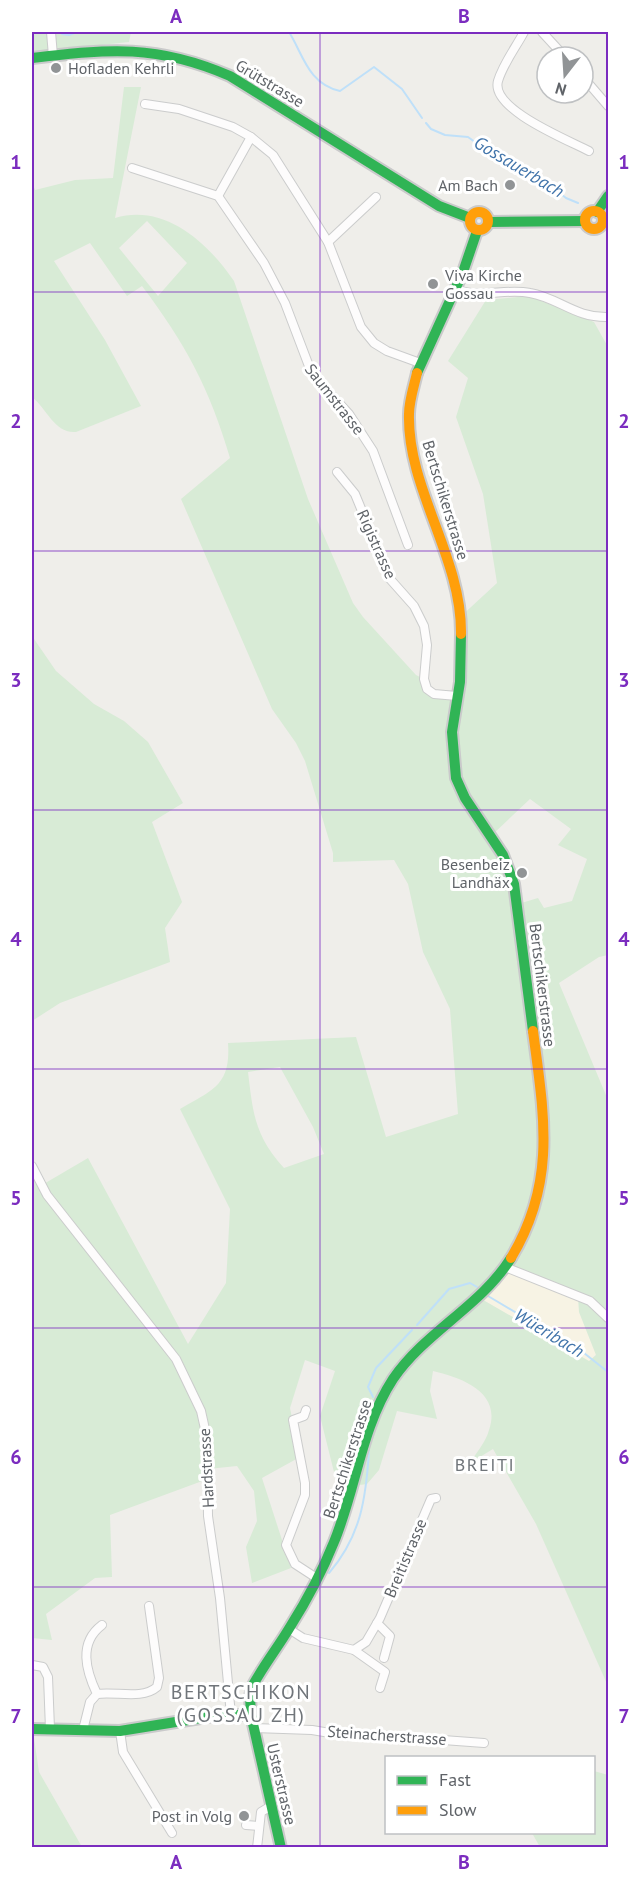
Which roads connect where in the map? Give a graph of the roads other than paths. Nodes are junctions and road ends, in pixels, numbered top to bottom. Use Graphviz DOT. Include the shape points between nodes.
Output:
graph roads {
  1 [pos="51,32"];
  2 [pos="524,32"];
  3 [pos="542,32"];
  4 [pos="554,45"];
  5 [pos="53,56"];
  6 [pos="32,58"];
  7 [pos="595,90"];
  8 [pos="145,104"];
  9 [pos="609,106"];
  10 [pos="252,137"];
  11 [pos="588,151"];
  12 [pos="132,168"];
  13 [pos="218,196"];
  14 [pos="609,196"];
  15 [pos="376,197"];
  16 [pos="597,212"];
  17 [pos="470,218"];
  18 [pos="585,221"];
  19 [pos="489,222"];
  20 [pos="605,226"];
  21 [pos="477,231"];
  22 [pos="328,242"];
  23 [pos="456,289"];
  24 [pos="609,317"];
  25 [pos="420,363"];
  26 [pos="337,472"];
  27 [pos="408,545"];
  28 [pos="457,696"];
  29 [pos="32,1166"];
  30 [pos="506,1267"];
  31 [pos="609,1318"];
  32 [pos="306,1410"];
  33 [pos="436,1498"];
  34 [pos="318,1579"];
  35 [pos="149,1606"];
  36 [pos="377,1623"];
  37 [pos="102,1625"];
  38 [pos="290,1629"];
  39 [pos="354,1650"];
  40 [pos="384,1658"];
  41 [pos="32,1665"];
  42 [pos="380,1688"];
  43 [pos="251,1691"];
  44 [pos="97,1694"];
  45 [pos="231,1715"];
  46 [pos="251,1715"];
  47 [pos="254,1728"];
  48 [pos="32,1729"];
  49 [pos="50,1729"];
  50 [pos="83,1730"];
  51 [pos="120,1731"];
  52 [pos="484,1743"];
  53 [pos="271,1806"];
  54 [pos="246,1825"];
  55 [pos="258,1826"];
  56 [pos="172,1833"];
  57 [pos="257,1848"];
  58 [pos="281,1848"];
  1 -- 5 [label="street"];
  2 -- 11 [label="street" via="497,82 500,96 515,112"];
  3 -- 4 [label="street"];
  5 -- 6 [label="street, Grütstrasse"];
  5 -- 17 [label="street, Grütstrasse" via="140,49 206,64 439,206"];
  7 -- 9 [label="street"];
  8 -- 10 [label="street" via="179,109"];
  10 -- 13 [label="street"];
  10 -- 22 [label="street" via="273,154"];
  12 -- 13 [label="street"];
  13 -- 27 [label="street, Saumstrasse" via="264,263 285,303 312,374 349,414 374,451"];
  14 -- 16 [label="street"];
  15 -- 22 [label="street"];
  16 -- 18 [label="street" via="588,213"];
  16 -- 20 [label="street"];
  17 -- 19 [label="street" via="482,213"];
  17 -- 21 [label="street"];
  18 -- 19 [label="street"];
  18 -- 20 [label="street" via="590,228"];
  19 -- 21 [label="street" via="485,229"];
  21 -- 23 [label="street, Bertschikerstrasse"];
  22 -- 25 [label="street" via="361,327 387,351"];
  23 -- 24 [label="street" via="476,294 527,292 581,314"];
  23 -- 25 [label="street, Bertschikerstrasse"];
  25 -- 28 [label="street, Bertschikerstrasse" via="412,393 410,432 420,477 455,581 461,615"];
  26 -- 28 [label="street, Rigistrasse" via="355,494 390,579 414,606 424,626 427,689 434,694"];
  28 -- 30 [label="street, Bertschikerstrasse" via="452,732 456,778 503,855 514,884 545,1125 546,1157 534,1217"];
  29 -- 45 [label="street, Hardstrasse" via="47,1195 176,1359 201,1411 207,1438 208,1516"];
  30 -- 31 [label="street" via="590,1301"];
  30 -- 34 [label="street, Bertschikerstrasse" via="478,1297 424,1341 396,1374 373,1420 348,1506"];
  32 -- 34 [label="street" via="304,1416 293,1420 305,1495 286,1545 295,1564"];
  33 -- 36 [label="street, Breitistrasse" via="430,1499"];
  34 -- 38 [label="street, Bertschikerstrasse"];
  35 -- 44 [label="street" via="157,1687 131,1694"];
  36 -- 39 [label="street, Breitistrasse" via="366,1642"];
  36 -- 40 [label="street" via="390,1636"];
  37 -- 44 [label="street" via="89,1639 86,1655"];
  38 -- 39 [label="street" via="303,1638"];
  38 -- 43 [label="street, Bertschikerstrasse"];
  39 -- 42 [label="street" via="385,1672"];
  41 -- 49 [label="street" via="43,1667 48,1677"];
  43 -- 46 [label="street, Usterstrasse"];
  44 -- 50 [label="street" via="90,1702"];
  45 -- 46 [label="street"];
  45 -- 51 [label="street"];
  46 -- 47 [label="street, Usterstrasse"];
  47 -- 52 [label="street, Steinacherstrasse"];
  47 -- 53 [label="street, Usterstrasse"];
  48 -- 49 [label="street"];
  49 -- 50 [label="street"];
  50 -- 51 [label="street"];
  51 -- 56 [label="street" via="123,1752"];
  53 -- 55 [label="street" via="261,1812"];
  53 -- 58 [label="street, Usterstrasse"];
  54 -- 55 [label="street"];
  55 -- 57 [label="street"];
}
